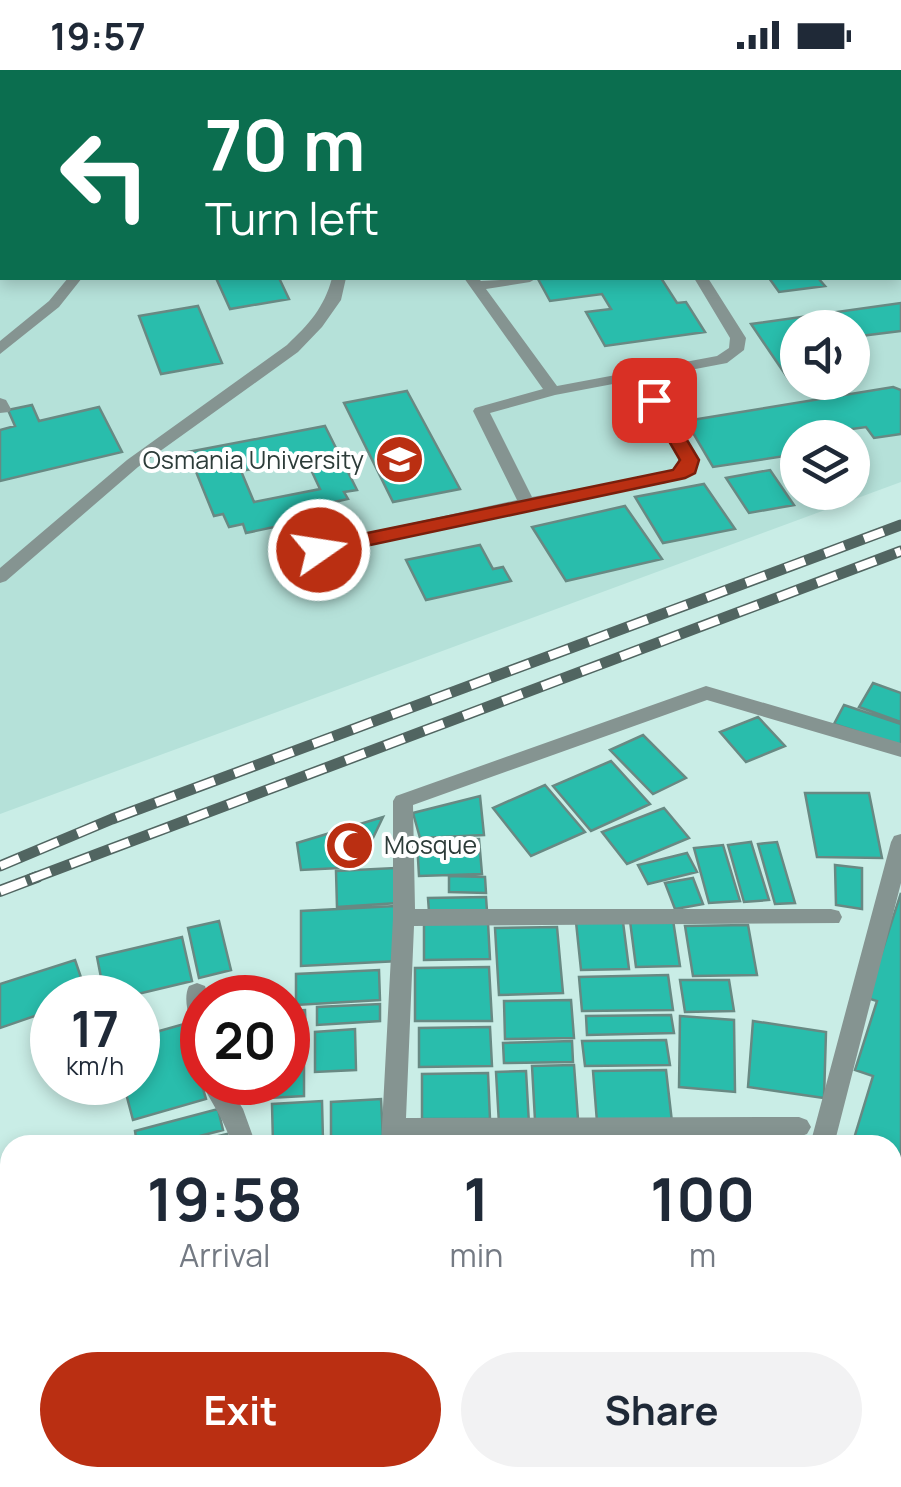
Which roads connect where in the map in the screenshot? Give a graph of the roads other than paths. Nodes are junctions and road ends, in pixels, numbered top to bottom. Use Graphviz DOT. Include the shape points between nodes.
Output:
graph roads {
  1 [pos="73,280"];
  2 [pos="339,280"];
  3 [pos="502,280"];
  4 [pos="702,280"];
  5 [pos="474,282"];
  6 [pos="0,349"];
  7 [pos="638,375"];
  8 [pos="553,392"];
  9 [pos="527,503"];
  10 [pos="284,557"];
  11 [pos="0,577"];
  12 [pos="901,750"];
  13 [pos="901,842"];
  14 [pos="830,917"];
  15 [pos="404,918"];
  16 [pos="228,1105"];
  17 [pos="798,1127"];
  18 [pos="241,1135"];
  19 [pos="393,1135"];
  20 [pos="474,1135"];
  21 [pos="825,1135"];
  1 -- 6 [label="street" via="47,312"];
  2 -- 11 [label="street" via="340,290 321,318 268,370 150,449"];
  3 -- 5 [label="street"];
  4 -- 7 [label="street" via="738,338 736,350 722,360"];
  5 -- 8 [label="street"];
  7 -- 8 [label="street"];
  7 -- 9 [label="street" via="685,450 688,469"];
  8 -- 9 [label="street" via="480,414"];
  9 -- 10 [label="street"];
  12 -- 15 [label="street" via="706,692 403,801"];
  13 -- 21 [label="street"];
  14 -- 15 [label="street"];
  15 -- 19 [label="street"];
  16 -- 18 [label="street"];
  17 -- 20 [label="street"];
}
